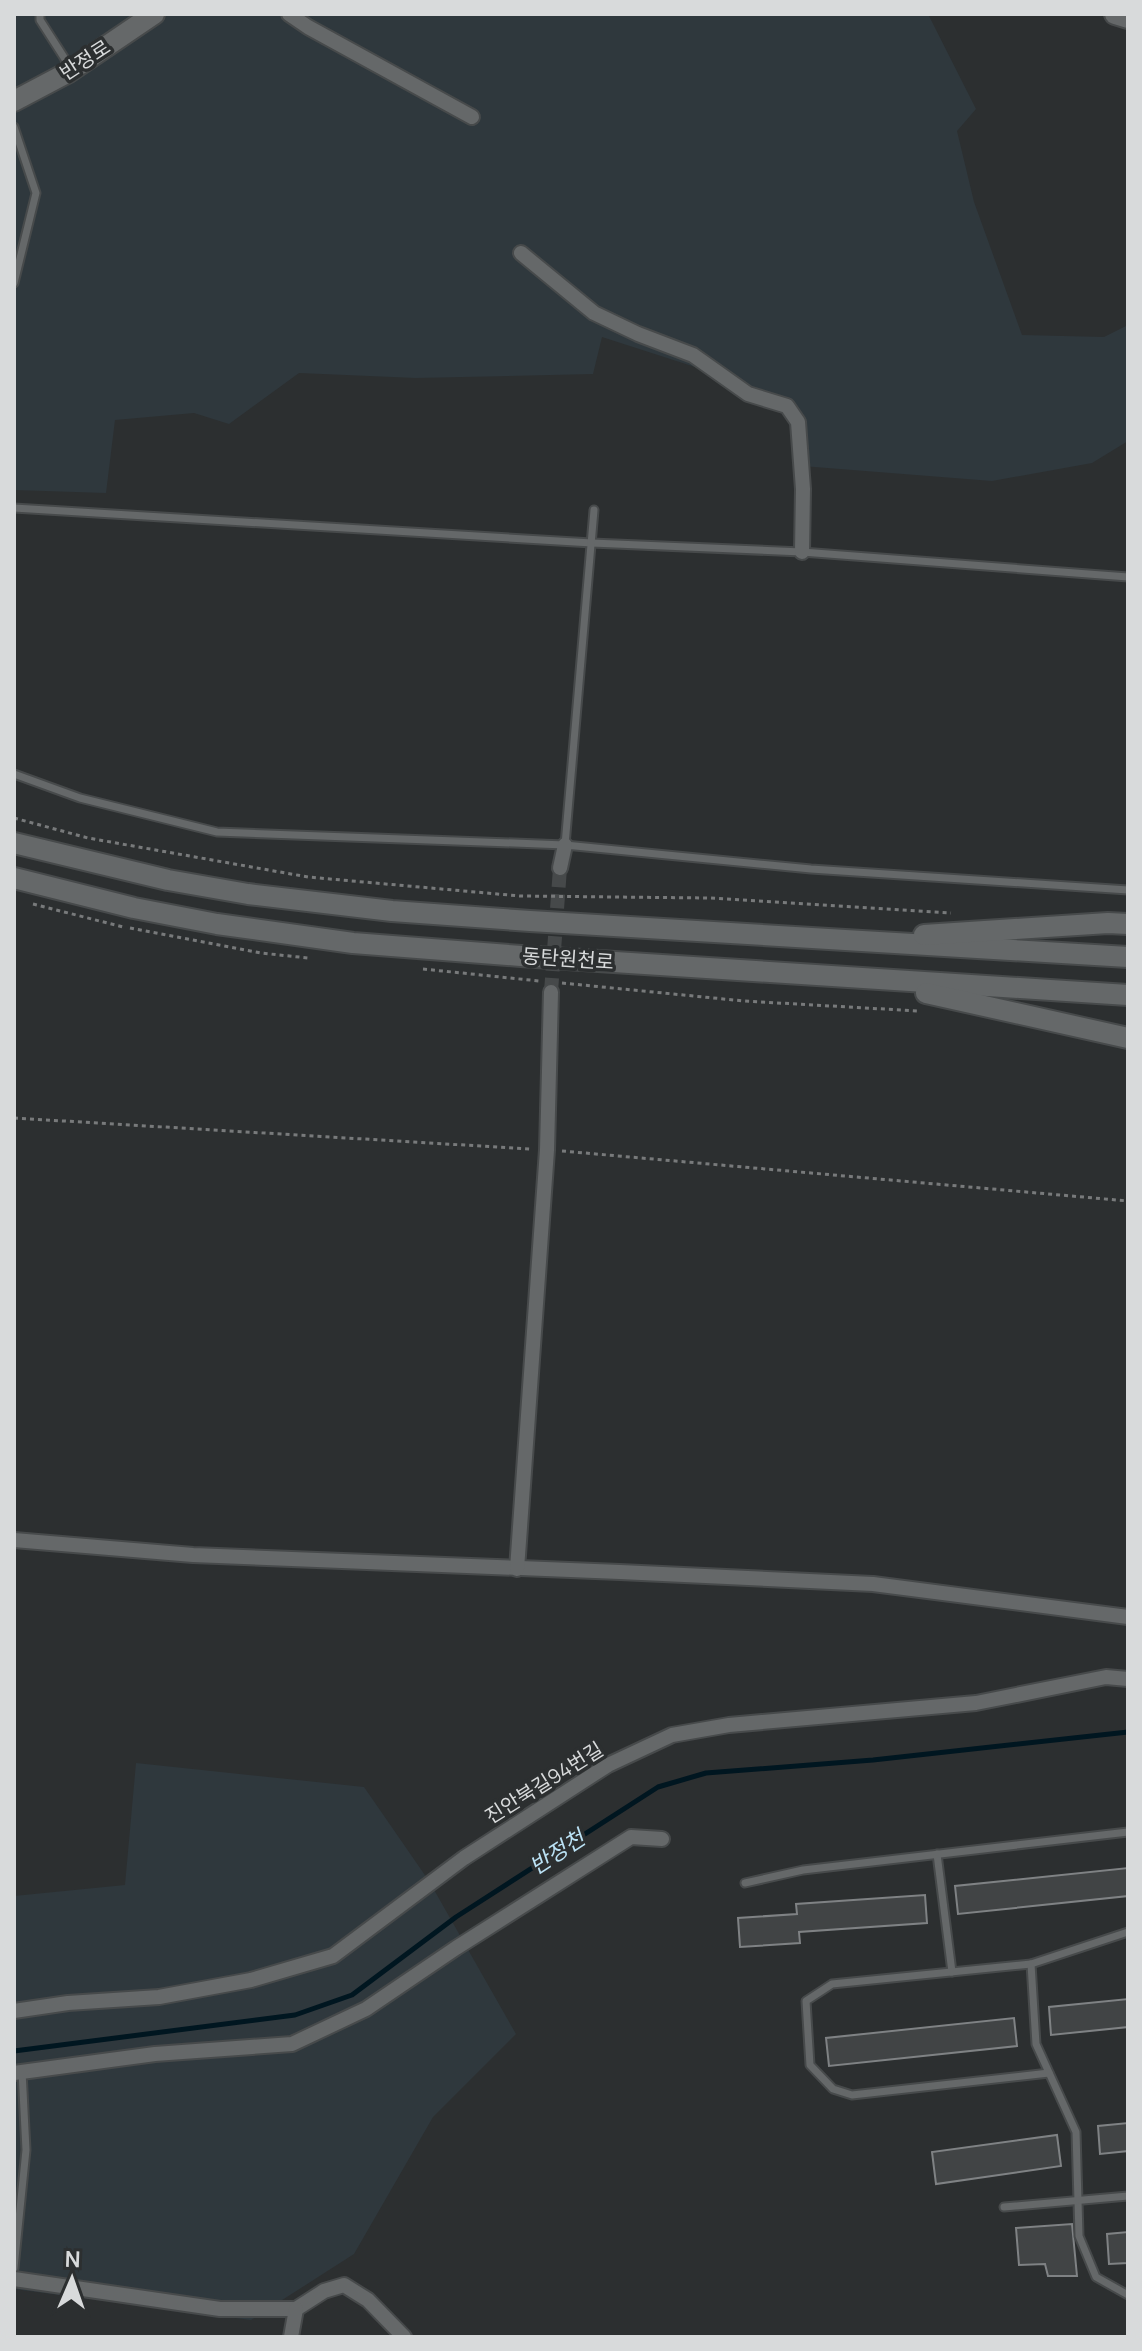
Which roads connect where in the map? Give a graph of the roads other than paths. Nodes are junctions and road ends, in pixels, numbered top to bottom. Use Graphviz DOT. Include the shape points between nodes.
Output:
graph roads {
  1 [pos="40,14"];
  2 [pos="154,14"];
  3 [pos="289,14"];
  4 [pos="1115,14"];
  5 [pos="1128,18"];
  6 [pos="67,73"];
  7 [pos="14,101"];
  8 [pos="472,117"];
  9 [pos="14,127"];
  10 [pos="521,253"];
  11 [pos="14,283"];
  12 [pos="14,508"];
  13 [pos="594,510"];
  14 [pos="592,543"];
  15 [pos="802,552"];
  16 [pos="1128,577"];
  17 [pos="14,774"];
  18 [pos="14,843"];
  19 [pos="565,845"];
  20 [pos="560,868"];
  21 [pos="14,878"];
  22 [pos="1128,890"];
  23 [pos="1128,924"];
  24 [pos="849,941"];
  25 [pos="1128,957"];
  26 [pos="848,978"];
  27 [pos="551,992"];
  28 [pos="1128,995"];
  29 [pos="1128,1038"];
  30 [pos="14,1540"];
  31 [pos="517,1569"];
  32 [pos="1128,1617"];
  33 [pos="1128,1679"];
  34 [pos="1128,1832"];
  35 [pos="662,1839"];
  36 [pos="937,1854"];
  37 [pos="745,1883"];
  38 [pos="1128,1932"];
  39 [pos="1031,1964"];
  40 [pos="952,1972"];
  41 [pos="14,2011"];
  42 [pos="18,2072"];
  43 [pos="1049,2073"];
  44 [pos="1128,2196"];
  45 [pos="1078,2200"];
  46 [pos="1004,2207"];
  47 [pos="14,2268"];
  48 [pos="14,2279"];
  49 [pos="1128,2295"];
  50 [pos="296,2309"];
  51 [pos="291,2337"];
  52 [pos="404,2337"];
  1 -- 6 [label="lane" via="65,59"];
  2 -- 6 [label="main road, 반정로"];
  3 -- 8 [label="street"];
  4 -- 5 [label="main road"];
  6 -- 7 [label="main road, 반정로"];
  9 -- 11 [label="lane" via="36,193"];
  10 -- 15 [label="street" via="594,313 693,355 748,394 787,406 798,422"];
  12 -- 14 [label="lane"];
  13 -- 14 [label="lane"];
  14 -- 15 [label="lane"];
  14 -- 19 [label="lane"];
  15 -- 16 [label="lane"];
  17 -- 19 [label="lane" via="80,798 217,832"];
  18 -- 24 [label="main road, 동탄원천로" via="248,894 530,921"];
  19 -- 20 [label="street"];
  19 -- 22 [label="lane" via="811,869"];
  21 -- 26 [label="main road, 동탄원천로" via="189,919 353,943"];
  23 -- 24 [label="main road"];
  24 -- 25 [label="main road, 동탄원천로"];
  26 -- 28 [label="main road, 동탄원천로"];
  26 -- 29 [label="main road"];
  27 -- 31 [label="street" via="547,1150"];
  30 -- 31 [label="street" via="193,1555"];
  31 -- 32 [label="street" via="873,1584"];
  33 -- 41 [label="street, 진안북길94번길" via="1106,1677 976,1703 672,1735 608,1765 464,1858 333,1956 251,1980 159,1997"];
  34 -- 36 [label="lane"];
  35 -- 42 [label="street" via="631,1837 366,2009 292,2044"];
  36 -- 37 [label="lane" via="803,1870"];
  36 -- 40 [label="lane"];
  38 -- 39 [label="lane"];
  39 -- 40 [label="lane"];
  39 -- 43 [label="lane" via="1036,2044"];
  40 -- 43 [label="lane" via="832,1984 806,2001 810,2065 833,2089 852,2095"];
  42 -- 47 [label="lane" via="26,2150"];
  43 -- 45 [label="lane" via="1076,2132"];
  44 -- 45 [label="lane"];
  45 -- 46 [label="lane"];
  45 -- 49 [label="lane" via="1079,2236 1096,2277"];
  48 -- 50 [label="street" via="220,2309"];
  50 -- 51 [label="street"];
  50 -- 52 [label="street" via="344,2285 368,2300"];
}
